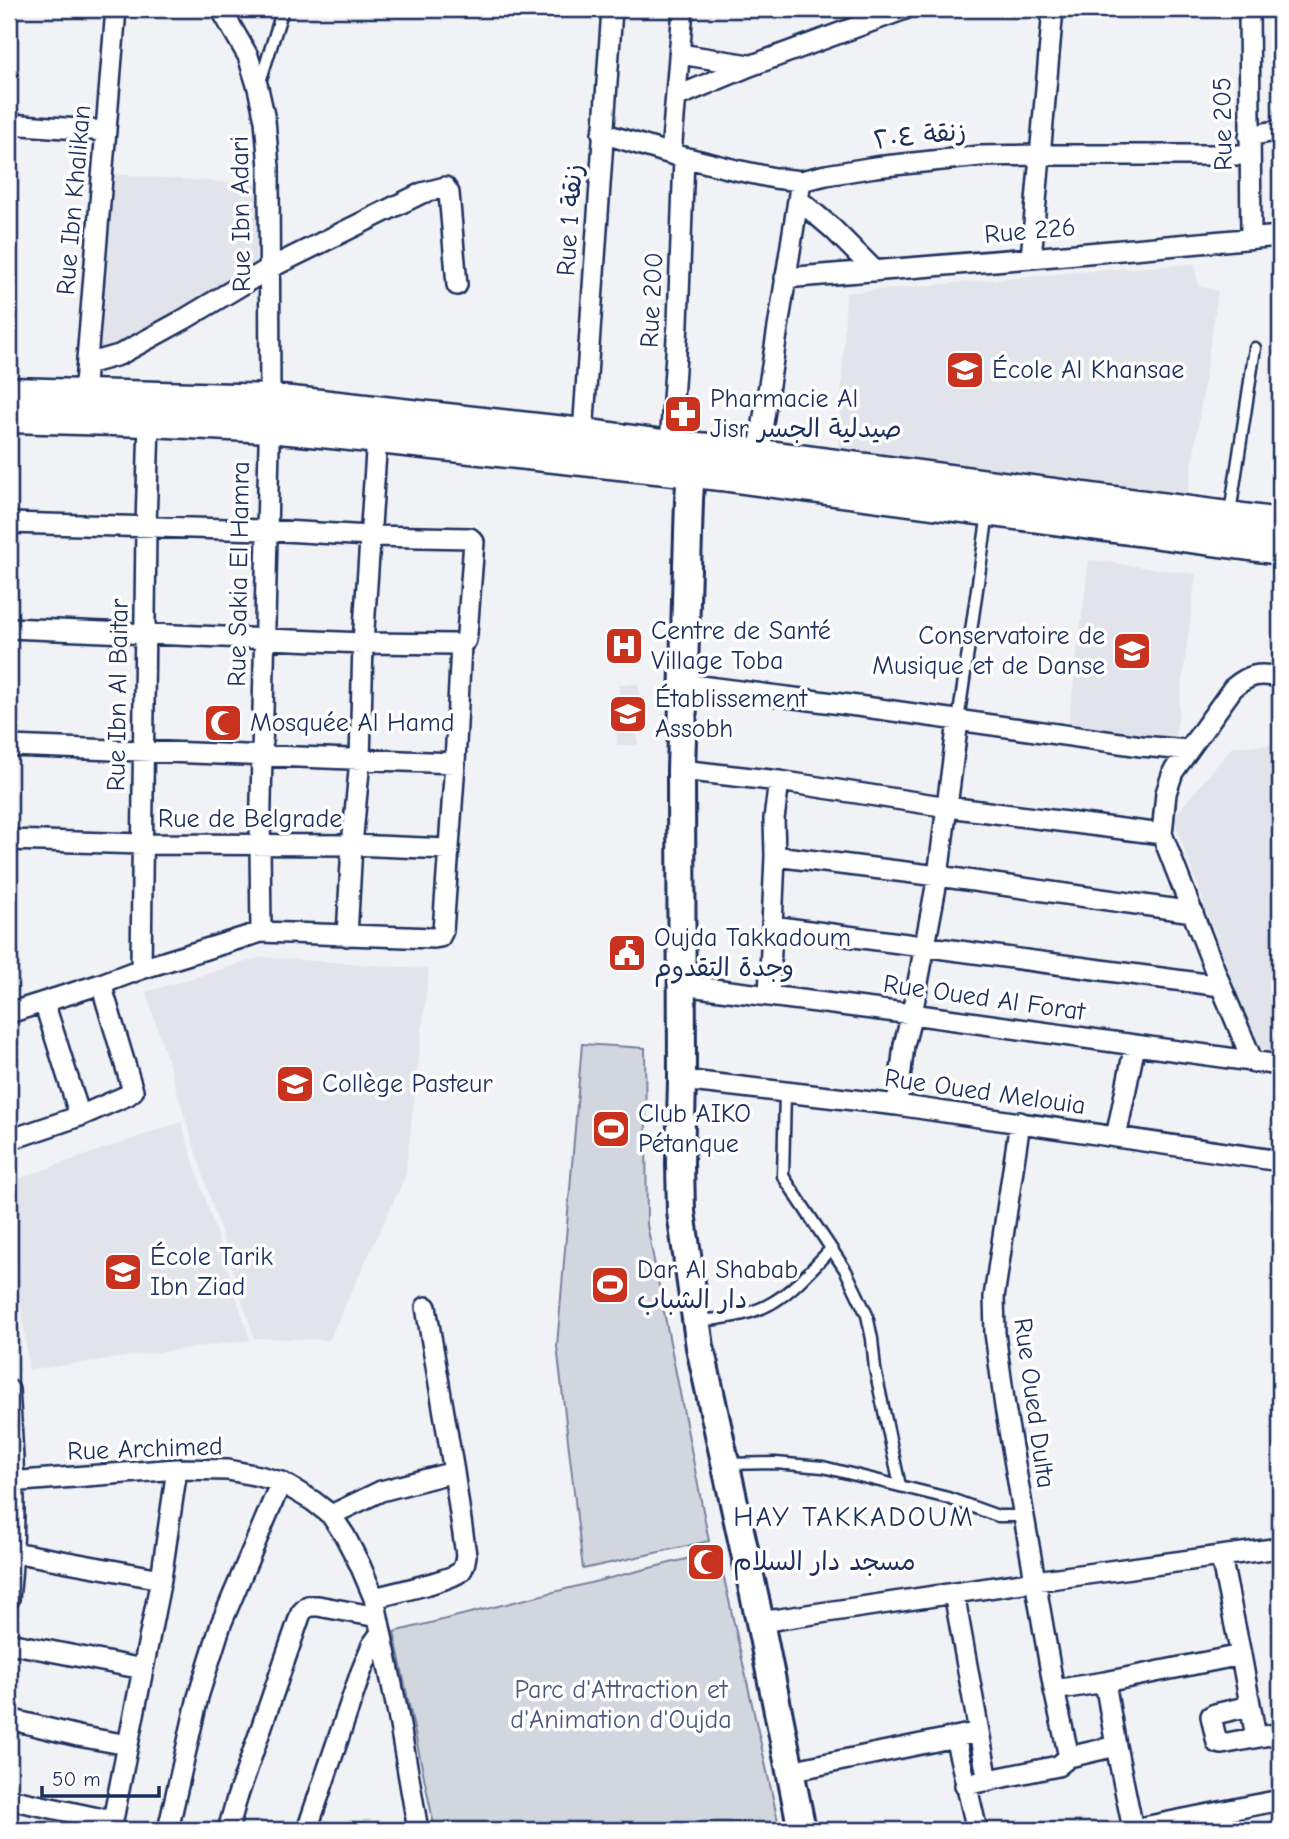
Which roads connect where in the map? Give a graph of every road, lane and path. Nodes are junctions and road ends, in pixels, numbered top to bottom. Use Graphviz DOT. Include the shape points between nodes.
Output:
graph roads {
  1 [pos="116,9"];
  2 [pos="222,9"];
  3 [pos="282,9"];
  4 [pos="612,9"];
  5 [pos="683,9"];
  6 [pos="905,9"];
  7 [pos="1053,9"];
  8 [pos="1248,9"];
  9 [pos="877,14"];
  10 [pos="680,54"];
  11 [pos="750,66"];
  12 [pos="258,88"];
  13 [pos="676,97"];
  14 [pos="9,124"];
  15 [pos="1280,130"];
  16 [pos="106,131"];
  17 [pos="602,133"];
  18 [pos="1249,146"];
  19 [pos="1041,155"];
  20 [pos="678,156"];
  21 [pos="800,190"];
  22 [pos="1280,236"];
  23 [pos="1251,238"];
  24 [pos="1031,258"];
  25 [pos="270,268"];
  26 [pos="876,271"];
  27 [pos="785,278"];
  28 [pos="457,285"];
  29 [pos="1255,348"];
  30 [pos="87,364"];
  31 [pos="9,393"];
  32 [pos="84,396"];
  33 [pos="269,414"];
  34 [pos="9,416"];
  35 [pos="149,421"];
  36 [pos="583,434"];
  37 [pos="377,438"];
  38 [pos="684,455"];
  39 [pos="758,455"];
  40 [pos="989,509"];
  41 [pos="1229,517"];
  42 [pos="9,523"];
  43 [pos="1280,524"];
  44 [pos="146,527"];
  45 [pos="266,530"];
  46 [pos="370,536"];
  47 [pos="1280,549"];
  48 [pos="9,628"];
  49 [pos="146,634"];
  50 [pos="265,638"];
  51 [pos="363,643"];
  52 [pos="461,645"];
  53 [pos="1280,677"];
  54 [pos="684,684"];
  55 [pos="958,721"];
  56 [pos="9,746"];
  57 [pos="1188,750"];
  58 [pos="143,751"];
  59 [pos="262,755"];
  60 [pos="360,760"];
  61 [pos="455,763"];
  62 [pos="681,770"];
  63 [pos="779,781"];
  64 [pos="948,807"];
  65 [pos="1162,834"];
  66 [pos="9,840"];
  67 [pos="142,845"];
  68 [pos="260,845"];
  69 [pos="352,845"];
  70 [pos="448,849"];
  71 [pos="775,856"];
  72 [pos="938,877"];
  73 [pos="1193,912"];
  74 [pos="772,926"];
  75 [pos="261,932"];
  76 [pos="347,936"];
  77 [pos="925,947"];
  78 [pos="141,969"];
  79 [pos="101,984"];
  80 [pos="681,985"];
  81 [pos="1221,986"];
  82 [pos="769,996"];
  83 [pos="44,1002"];
  84 [pos="9,1013"];
  85 [pos="912,1014"];
  86 [pos="1135,1045"];
  87 [pos="1253,1062"];
  88 [pos="1280,1065"];
  89 [pos="682,1080"];
  90 [pos="785,1092"];
  91 [pos="897,1105"];
  92 [pos="80,1116"];
  93 [pos="1020,1122"];
  94 [pos="1116,1137"];
  95 [pos="9,1140"];
  96 [pos="1280,1161"];
  97 [pos="831,1249"];
  98 [pos="426,1307"];
  99 [pos="696,1322"];
  100 [pos="9,1390"];
  101 [pos="726,1464"];
  102 [pos="177,1469"];
  103 [pos="454,1472"];
  104 [pos="12,1482"];
  105 [pos="281,1482"];
  106 [pos="900,1486"];
  107 [pos="331,1516"];
  108 [pos="1023,1516"];
  109 [pos="1280,1548"];
  110 [pos="1221,1557"];
  111 [pos="11,1561"];
  112 [pos="162,1579"];
  113 [pos="1035,1581"];
  114 [pos="954,1593"];
  115 [pos="9,1599"];
  116 [pos="377,1616"];
  117 [pos="760,1622"];
  118 [pos="9,1643"];
  119 [pos="1241,1655"];
  120 [pos="143,1669"];
  121 [pos="1105,1682"];
  122 [pos="1055,1690"];
  123 [pos="1250,1706"];
  124 [pos="9,1719"];
  125 [pos="979,1732"];
  126 [pos="1280,1733"];
  127 [pos="956,1737"];
  128 [pos="1256,1737"];
  129 [pos="128,1745"];
  130 [pos="1116,1746"];
  131 [pos="1069,1757"];
  132 [pos="790,1771"];
  133 [pos="988,1781"];
  134 [pos="965,1785"];
  135 [pos="9,1799"];
  136 [pos="1280,1800"];
  137 [pos="1231,1821"];
  138 [pos="112,1826"];
  139 [pos="168,1830"];
  140 [pos="228,1830"];
  141 [pos="307,1830"];
  142 [pos="418,1830"];
  143 [pos="802,1830"];
  144 [pos="977,1830"];
  145 [pos="1131,1830"];
  1 -- 16 [label="street, Rue Ibn Khalikan"];
  2 -- 12 [label="street, Rue Ibn Adari" via="248,56"];
  3 -- 12 [label="lane"];
  4 -- 17 [label="street, Rue 1 زنقة"];
  5 -- 10 [label="street, Rue 200"];
  6 -- 9 [label="street"];
  7 -- 19 [label="street"];
  8 -- 18 [label="street, Rue 205"];
  9 -- 11 [label="street"];
  10 -- 11 [label="street"];
  10 -- 13 [label="street, Rue 200"];
  11 -- 13 [label="street"];
  12 -- 25 [label="street, Rue Ibn Adari" via="268,143"];
  13 -- 20 [label="street, Rue 200"];
  14 -- 16 [label="street"];
  15 -- 18 [label="street, زنقة ٢٠٤"];
  16 -- 30 [label="street, Rue Ibn Khalikan"];
  17 -- 20 [label="street, زنقة ٢٠٤"];
  17 -- 36 [label="street, Rue 1 زنقة"];
  18 -- 19 [label="street, زنقة ٢٠٤"];
  18 -- 23 [label="street, Rue 205"];
  19 -- 21 [label="street, زنقة ٢٠٤" via="875,167 826,175"];
  19 -- 24 [label="street"];
  20 -- 21 [label="street, زنقة ٢٠٤" via="774,178"];
  20 -- 38 [label="street, Rue 200"];
  21 -- 26 [label="street"];
  21 -- 27 [label="street"];
  22 -- 23 [label="street, Rue 226"];
  23 -- 24 [label="street, Rue 226"];
  24 -- 26 [label="street, Rue 226"];
  25 -- 28 [label="street" via="422,193 445,187"];
  25 -- 30 [label="street" via="119,355"];
  25 -- 33 [label="street, Rue Ibn Adari"];
  26 -- 27 [label="street, Rue 226"];
  27 -- 39 [label="street"];
  29 -- 41 [label="lane"];
  30 -- 32 [label="street, Rue Ibn Khalikan"];
  31 -- 32 [label="main road"];
  32 -- 33 [label="main road"];
  33 -- 35 [label="main road"];
  33 -- 36 [label="main road"];
  33 -- 37 [label="main road"];
  33 -- 45 [label="street, Rue Sakia El Hamra"];
  34 -- 35 [label="main road"];
  35 -- 44 [label="street, Rue Ibn Al Baitar"];
  36 -- 38 [label="main road"];
  37 -- 38 [label="main road" via="641,466"];
  37 -- 46 [label="street"];
  38 -- 39 [label="main road"];
  38 -- 40 [label="main road" via="721,475"];
  38 -- 54 [label="street"];
  39 -- 41 [label="main road"];
  40 -- 47 [label="main road"];
  40 -- 55 [label="lane"];
  41 -- 43 [label="main road"];
  42 -- 44 [label="street"];
  44 -- 45 [label="street"];
  44 -- 49 [label="street, Rue Ibn Al Baitar"];
  45 -- 46 [label="street"];
  45 -- 50 [label="street, Rue Sakia El Hamra"];
  46 -- 51 [label="street"];
  46 -- 52 [label="street" via="470,538 474,542 467,634"];
  48 -- 49 [label="street"];
  49 -- 50 [label="street"];
  49 -- 58 [label="street, Rue Ibn Al Baitar"];
  50 -- 51 [label="street"];
  50 -- 59 [label="street, Rue Sakia El Hamra"];
  51 -- 52 [label="street"];
  51 -- 60 [label="street"];
  52 -- 61 [label="street"];
  53 -- 57 [label="street" via="1245,677"];
  54 -- 55 [label="street"];
  54 -- 62 [label="street"];
  55 -- 57 [label="street"];
  55 -- 64 [label="street"];
  56 -- 58 [label="street"];
  57 -- 65 [label="street" via="1166,793"];
  58 -- 59 [label="street"];
  58 -- 67 [label="street, Rue Ibn Al Baitar"];
  59 -- 60 [label="street"];
  59 -- 68 [label="street, Rue Sakia El Hamra"];
  60 -- 61 [label="street"];
  60 -- 69 [label="street"];
  61 -- 70 [label="street"];
  62 -- 63 [label="street"];
  62 -- 80 [label="street"];
  63 -- 64 [label="street"];
  63 -- 71 [label="street"];
  64 -- 65 [label="street"];
  64 -- 72 [label="street"];
  65 -- 73 [label="street"];
  66 -- 67 [label="street, Rue de Belgrade"];
  67 -- 68 [label="street, Rue de Belgrade"];
  67 -- 78 [label="street, Rue Ibn Al Baitar"];
  68 -- 69 [label="street, Rue de Belgrade"];
  68 -- 75 [label="street, Rue Sakia El Hamra"];
  69 -- 70 [label="street, Rue de Belgrade"];
  69 -- 76 [label="street"];
  70 -- 76 [label="street" via="440,937"];
  71 -- 72 [label="street"];
  71 -- 74 [label="street"];
  72 -- 73 [label="street"];
  72 -- 77 [label="street"];
  73 -- 81 [label="street"];
  74 -- 77 [label="street"];
  74 -- 82 [label="street"];
  75 -- 76 [label="street"];
  75 -- 78 [label="street"];
  77 -- 81 [label="street"];
  77 -- 85 [label="street"];
  78 -- 79 [label="street"];
  79 -- 83 [label="street"];
  79 -- 92 [label="street" via="133,1091"];
  80 -- 82 [label="street, Rue Oued Al Forat"];
  80 -- 89 [label="street"];
  81 -- 87 [label="street"];
  82 -- 85 [label="street, Rue Oued Al Forat"];
  83 -- 84 [label="street"];
  83 -- 92 [label="street"];
  85 -- 86 [label="street, Rue Oued Al Forat"];
  85 -- 91 [label="street"];
  86 -- 87 [label="street, Rue Oued Al Forat"];
  86 -- 94 [label="street"];
  87 -- 88 [label="street, Rue Oued Al Forat"];
  89 -- 90 [label="street, Rue Oued Melouia"];
  89 -- 99 [label="street" via="681,1212"];
  90 -- 91 [label="street, Rue Oued Melouia"];
  90 -- 97 [label="lane" via="783,1176"];
  91 -- 93 [label="street, Rue Oued Melouia"];
  92 -- 95 [label="street"];
  93 -- 94 [label="street, Rue Oued Melouia"];
  93 -- 108 [label="street, Rue Oued Dulta" via="994,1309 998,1363"];
  94 -- 96 [label="street, Rue Oued Melouia"];
  97 -- 99 [label="lane" via="774,1302 745,1314"];
  97 -- 106 [label="lane" via="867,1315"];
  98 -- 103 [label="street"];
  99 -- 101 [label="street"];
  100 -- 104 [label="street"];
  101 -- 106 [label="lane" via="822,1467"];
  101 -- 117 [label="street"];
  102 -- 104 [label="street, Rue Archimed"];
  102 -- 105 [label="street, Rue Archimed" via="228,1470"];
  102 -- 112 [label="street"];
  103 -- 107 [label="street" via="381,1491"];
  103 -- 116 [label="street" via="466,1555 462,1570 426,1584"];
  104 -- 111 [label="street"];
  105 -- 107 [label="street, Rue Archimed"];
  105 -- 139 [label="street" via="221,1624 198,1697"];
  106 -- 108 [label="lane" via="948,1497 998,1516"];
  107 -- 116 [label="street" via="360,1565"];
  108 -- 113 [label="street, Rue Oued Dulta"];
  109 -- 110 [label="street"];
  110 -- 113 [label="street"];
  110 -- 119 [label="street"];
  111 -- 112 [label="street"];
  111 -- 115 [label="street"];
  112 -- 120 [label="street"];
  113 -- 114 [label="street"];
  113 -- 122 [label="street, Rue Oued Dulta"];
  114 -- 117 [label="street"];
  114 -- 125 [label="street"];
  116 -- 140 [label="street" via="318,1606 308,1606 301,1613"];
  116 -- 141 [label="street" via="372,1645"];
  116 -- 142 [label="street"];
  117 -- 132 [label="street"];
  118 -- 120 [label="street"];
  119 -- 121 [label="street"];
  119 -- 123 [label="street"];
  120 -- 129 [label="street"];
  121 -- 122 [label="street"];
  121 -- 130 [label="street"];
  122 -- 131 [label="street, Rue Oued Dulta"];
  123 -- 128 [label="street"];
  123 -- 128 [label="street" via="1211,1718 1220,1744"];
  124 -- 129 [label="street"];
  125 -- 127 [label="street"];
  125 -- 133 [label="street"];
  126 -- 128 [label="street"];
  127 -- 132 [label="street"];
  127 -- 134 [label="street"];
  129 -- 138 [label="street"];
  130 -- 131 [label="street"];
  130 -- 145 [label="street"];
  131 -- 133 [label="street" via="1058,1766"];
  132 -- 143 [label="street"];
  133 -- 134 [label="street"];
  134 -- 144 [label="street"];
  135 -- 138 [label="street"];
  136 -- 137 [label="street"];
  137 -- 145 [label="street"];
}
